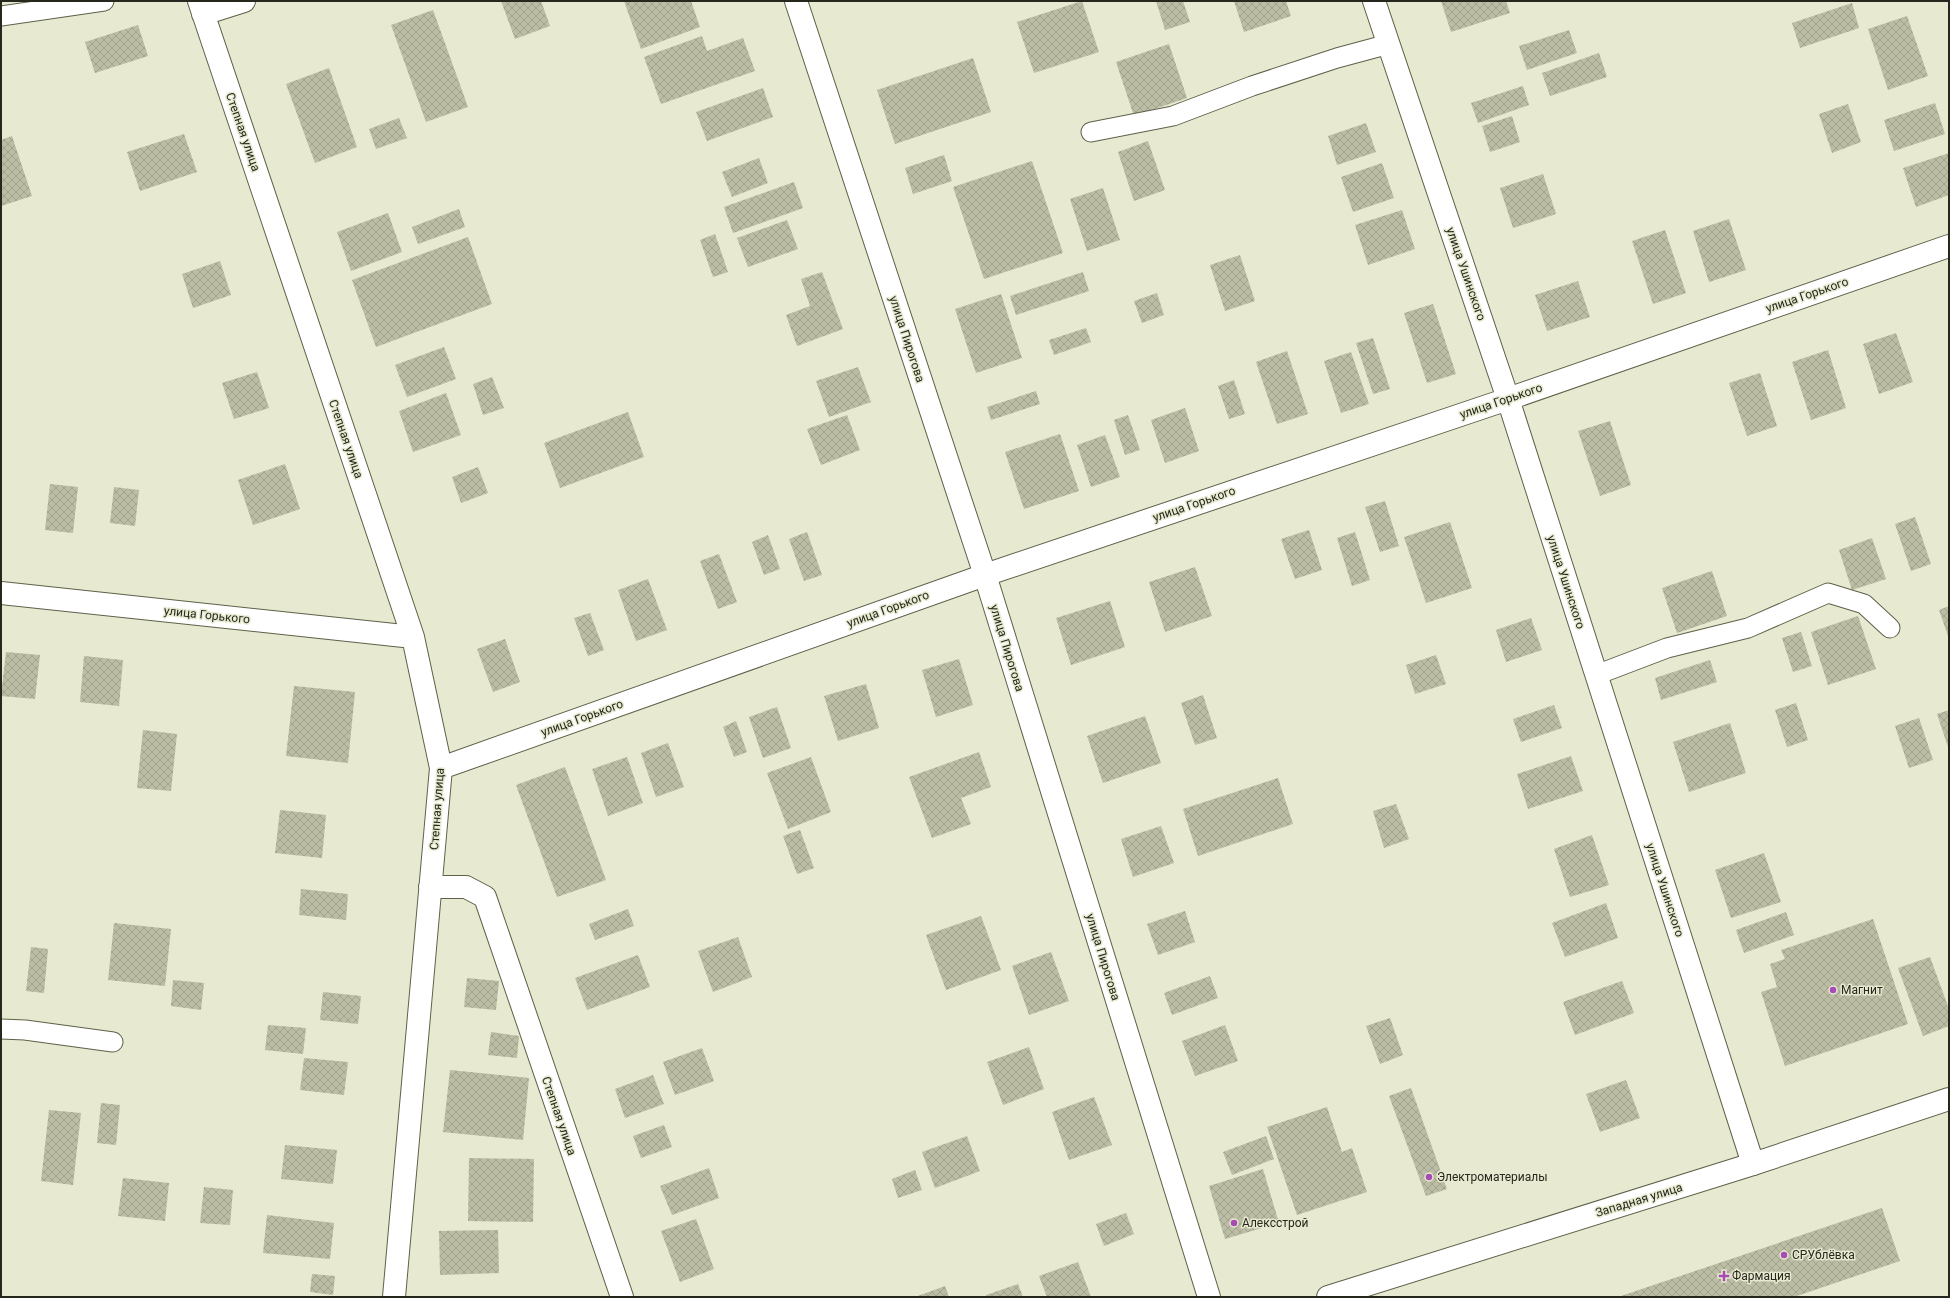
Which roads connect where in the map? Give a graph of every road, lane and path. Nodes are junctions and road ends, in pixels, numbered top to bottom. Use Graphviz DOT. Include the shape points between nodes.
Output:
graph roads {
  1 [pos="104,1"];
  2 [pos="244,1"];
  3 [pos="796,1"];
  4 [pos="1374,1"];
  5 [pos="201,8"];
  6 [pos="1,16"];
  7 [pos="1389,44"];
  8 [pos="1091,132"];
  9 [pos="1949,246"];
  10 [pos="1508,399"];
  11 [pos="985,575"];
  12 [pos="1,593"];
  13 [pos="1890,628"];
  14 [pos="413,637"];
  15 [pos="1596,675"];
  16 [pos="441,768"];
  17 [pos="430,886"];
  18 [pos="1,1029"];
  19 [pos="113,1042"];
  20 [pos="1949,1099"];
  21 [pos="1753,1164"];
  22 [pos="1333,1296"];
  23 [pos="394,1297"];
  24 [pos="622,1297"];
  25 [pos="1209,1297"];
  1 -- 6 [label="lane"];
  2 -- 5 [label="street"];
  3 -- 11 [label="street, улица Пирогова"];
  4 -- 7 [label="street, улица Ушинского"];
  5 -- 14 [label="street, Степная улица"];
  7 -- 8 [label="lane" via="1252,86 1173,116"];
  7 -- 10 [label="street, улица Ушинского"];
  9 -- 10 [label="street, улица Горького"];
  10 -- 11 [label="street, улица Горького"];
  10 -- 15 [label="street, улица Ушинского"];
  11 -- 16 [label="street, улица Горького"];
  11 -- 25 [label="street, улица Пирогова"];
  12 -- 14 [label="street, улица Горького"];
  13 -- 15 [label="lane" via="1864,604 1828,593 1748,628 1667,648"];
  14 -- 16 [label="street, Степная улица"];
  15 -- 21 [label="street, улица Ушинского"];
  16 -- 17 [label="street, Степная улица"];
  17 -- 23 [label="street, Степная улица"];
  17 -- 24 [label="street, Степная улица" via="466,887 485,897"];
  18 -- 19 [label="lane"];
  20 -- 21 [label="street, Западная улица"];
  21 -- 22 [label="street, Западная улица"];
}
